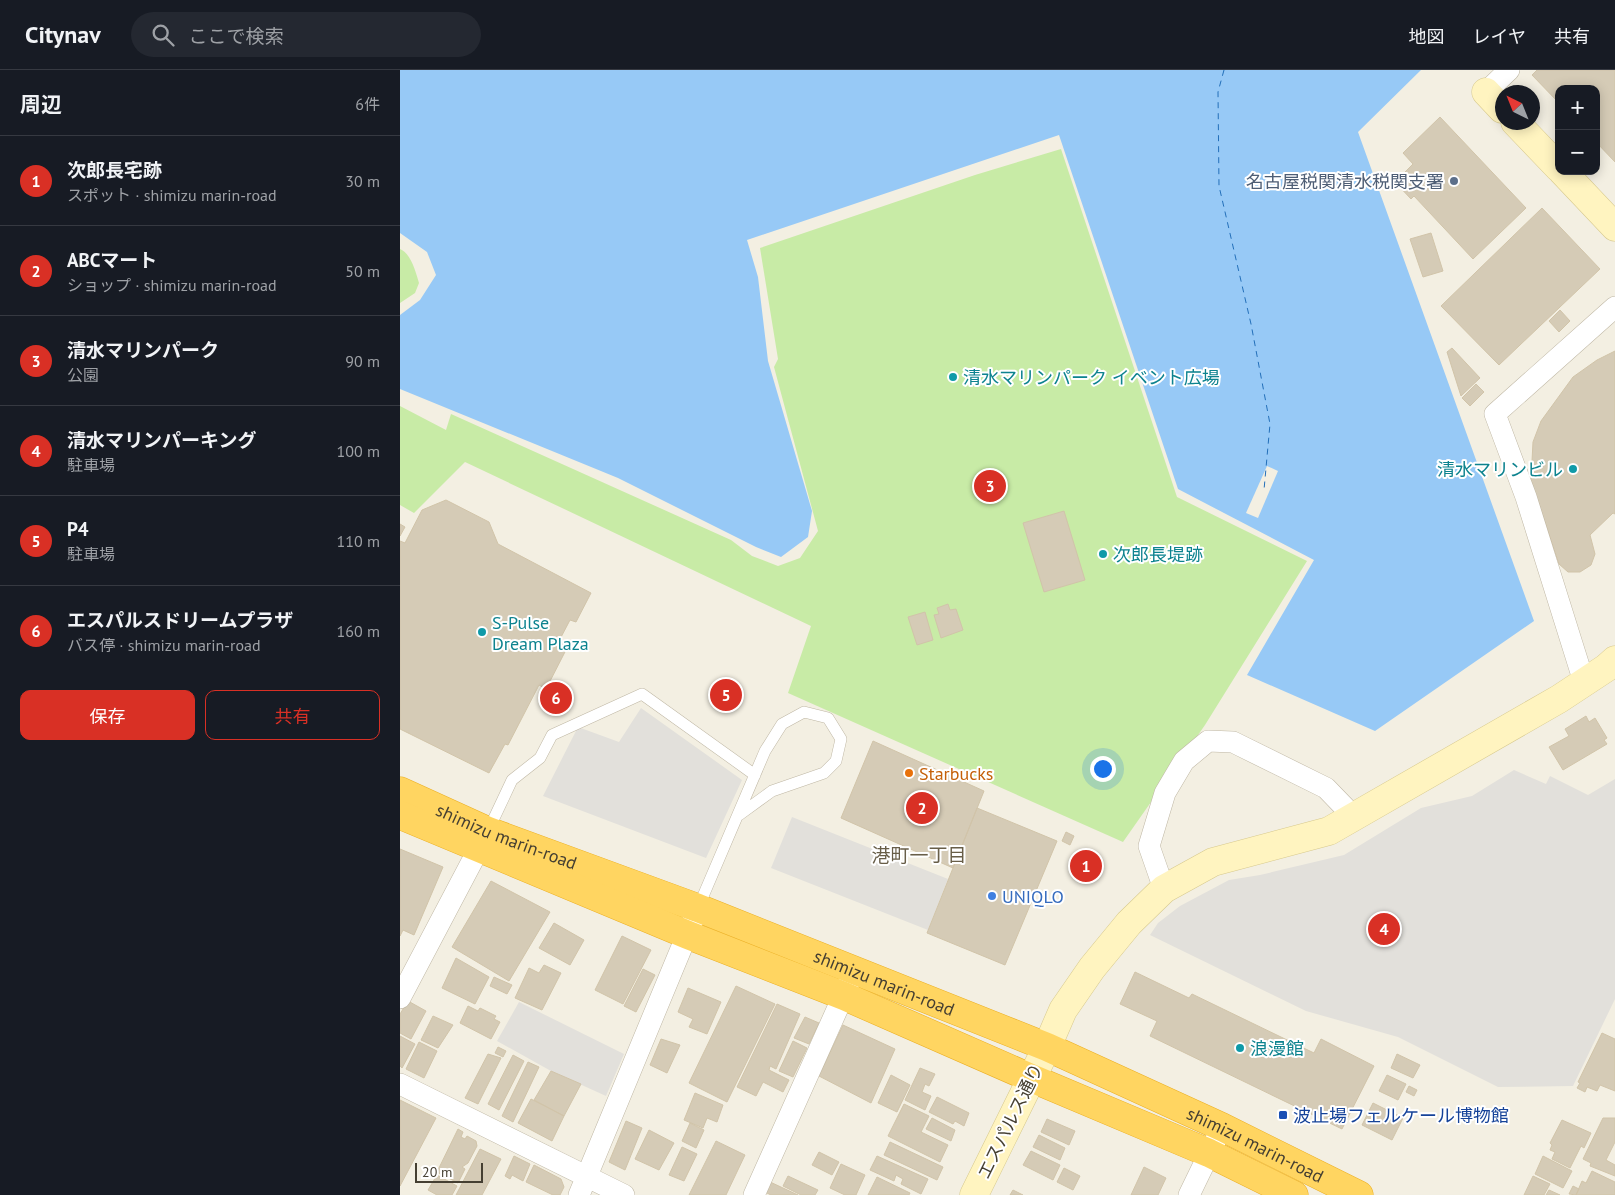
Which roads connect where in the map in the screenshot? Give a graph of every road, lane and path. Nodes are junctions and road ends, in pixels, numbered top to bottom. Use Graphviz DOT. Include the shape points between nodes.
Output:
graph roads {
  1 [pos="1509,70"];
  2 [pos="1494,100"];
  3 [pos="1523,130"];
  4 [pos="1555,164"];
  5 [pos="1566,175"];
  6 [pos="1615,227"];
  7 [pos="1615,307"];
  8 [pos="1605,672"];
  9 [pos="755,775"];
  10 [pos="400,791"];
  11 [pos="400,815"];
  12 [pos="739,815"];
  13 [pos="1355,818"];
  14 [pos="484,839"];
  15 [pos="1164,889"];
  16 [pos="698,908"];
  17 [pos="688,935"];
  18 [pos="854,969"];
  19 [pos="844,996"];
  20 [pos="400,998"];
  21 [pos="1048,1047"];
  22 [pos="1031,1078"];
  23 [pos="400,1084"];
  24 [pos="1222,1127"];
  25 [pos="1209,1153"];
  26 [pos="583,1186"];
  27 [pos="624,1195"];
  28 [pos="754,1195"];
  29 [pos="974,1195"];
  30 [pos="1189,1195"];
  31 [pos="1294,1195"];
  32 [pos="1359,1195"];
  1 -- 2 [label="street"];
  3 -- 4 [label="street"];
  5 -- 6 [label="street"];
  7 -- 8 [label="street" via="1495,414 1526,497"];
  8 -- 13 [label="street, エスパルス通り"];
  9 -- 12 [label="lane"];
  9 -- 12 [label="lane" via="782,724 804,712 828,718 841,739 836,761 824,772 772,791"];
  9 -- 14 [label="lane" via="642,694 552,735 540,758 512,780"];
  10 -- 14 [label="highway, shimizu marin-road"];
  11 -- 14 [label="highway"];
  12 -- 16 [label="lane"];
  13 -- 15 [label="street, エスパルス通り" via="1329,831 1212,862"];
  13 -- 15 [label="street" via="1326,788 1233,742 1208,741 1184,761 1165,794 1149,846"];
  14 -- 16 [label="highway, shimizu marin-road"];
  14 -- 17 [label="highway, shimizu marin-road"];
  14 -- 20 [label="street"];
  15 -- 21 [label="street, エスパルス通り" via="1129,923 1092,968 1063,1010"];
  16 -- 17 [label="street"];
  16 -- 18 [label="highway, shimizu marin-road"];
  17 -- 19 [label="highway, shimizu marin-road"];
  17 -- 26 [label="street"];
  18 -- 19 [label="street"];
  18 -- 21 [label="highway, shimizu marin-road"];
  19 -- 22 [label="highway, shimizu marin-road"];
  19 -- 28 [label="street"];
  21 -- 22 [label="street, エスパルス通り"];
  21 -- 24 [label="highway, shimizu marin-road"];
  22 -- 25 [label="highway, shimizu marin-road"];
  22 -- 29 [label="street, エスパルス通り"];
  23 -- 26 [label="street"];
  24 -- 25 [label="street"];
  24 -- 32 [label="highway, shimizu marin-road"];
  25 -- 30 [label="street"];
  25 -- 31 [label="highway, shimizu marin-road"];
  26 -- 27 [label="street"];
}
